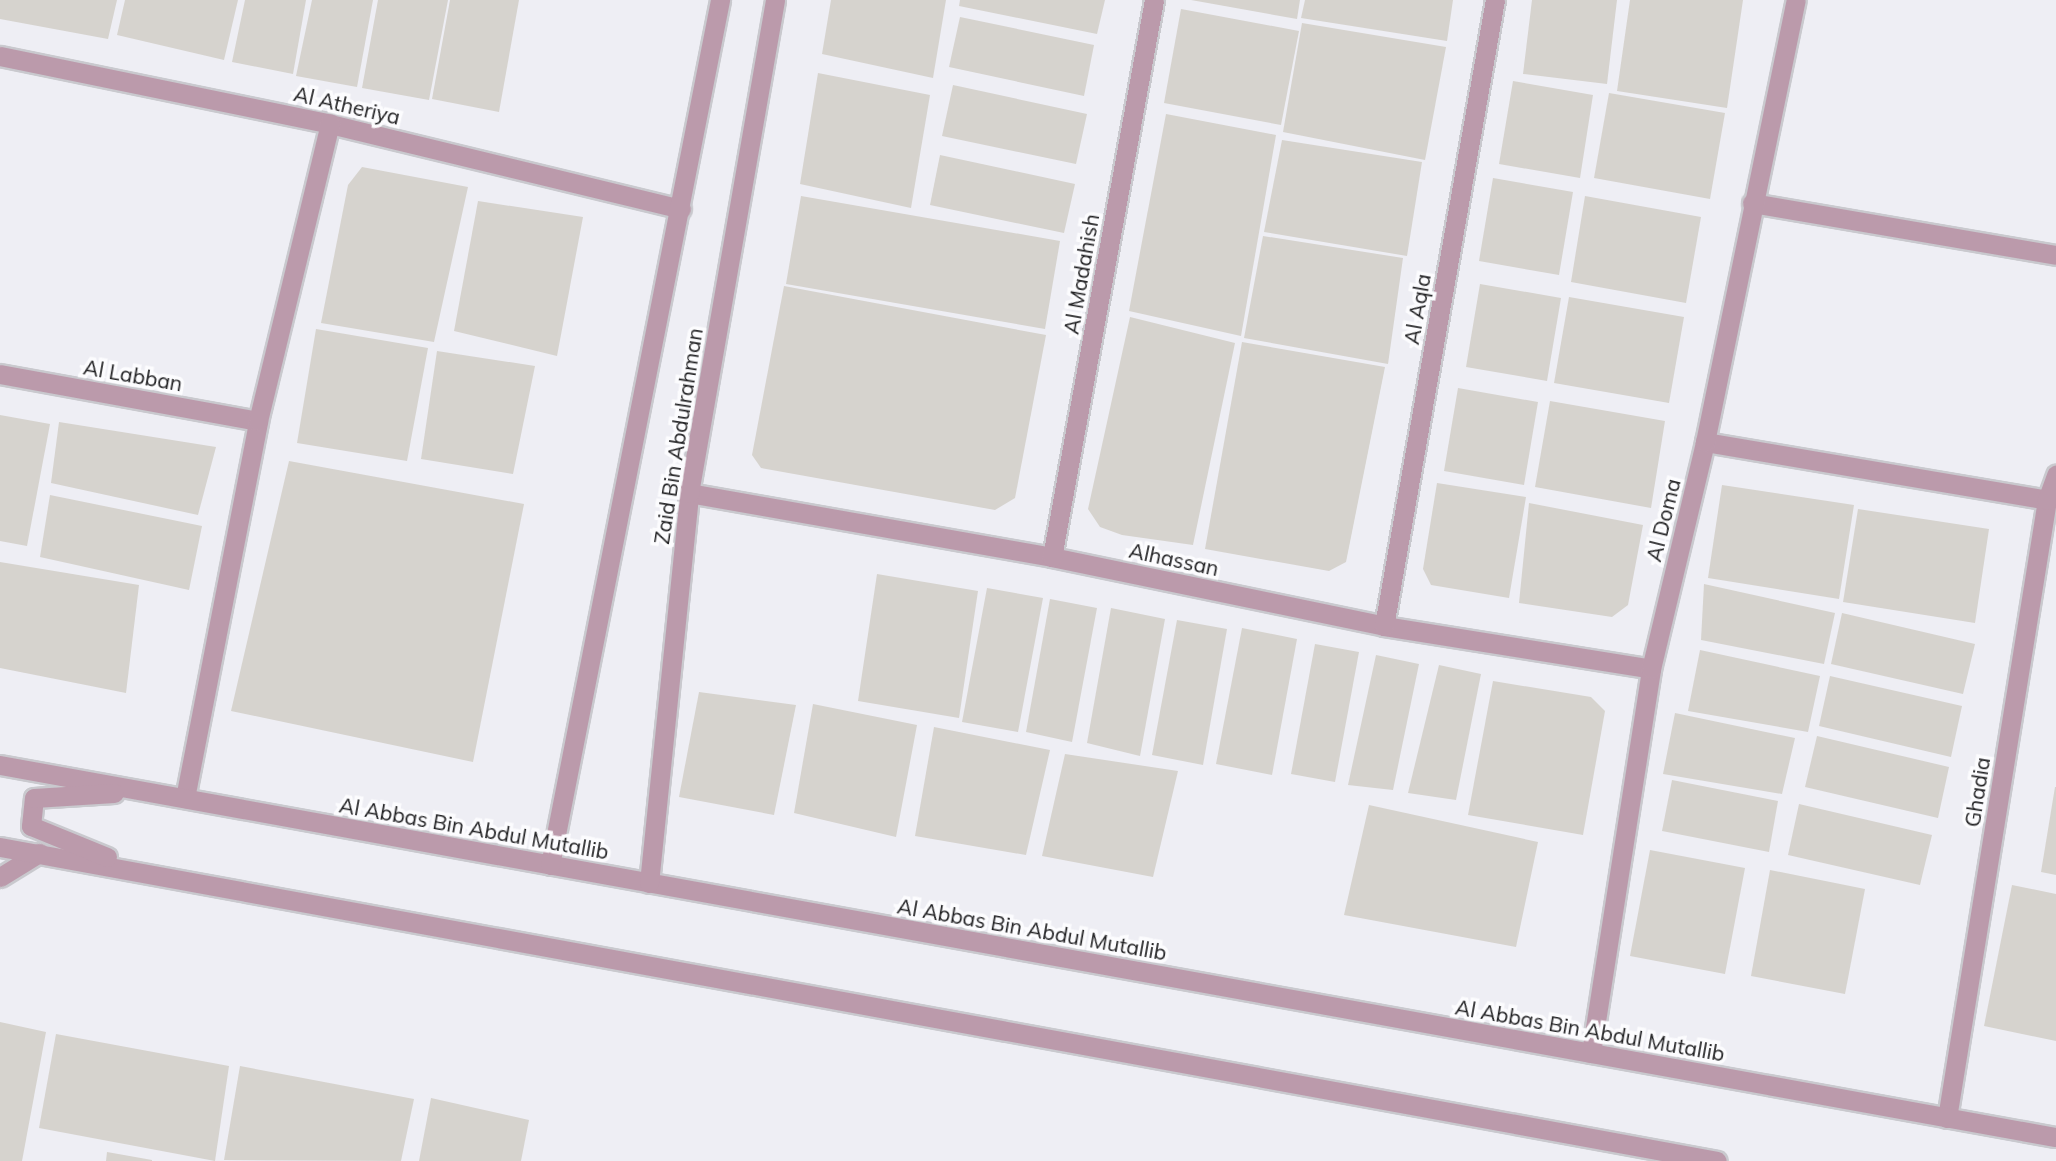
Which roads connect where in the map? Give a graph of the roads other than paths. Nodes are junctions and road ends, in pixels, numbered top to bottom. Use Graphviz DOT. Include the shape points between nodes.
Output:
graph roads {
  1 [pos="720,0"];
  2 [pos="775,0"];
  3 [pos="1154,0"];
  4 [pos="1495,0"];
  5 [pos="1796,0"];
  6 [pos="0,56"];
  7 [pos="330,124"];
  8 [pos="1752,203"];
  9 [pos="681,209"];
  10 [pos="2056,255"];
  11 [pos="0,374"];
  12 [pos="258,421"];
  13 [pos="1706,442"];
  14 [pos="2056,475"];
  15 [pos="689,493"];
  16 [pos="2047,500"];
  17 [pos="1052,557"];
  18 [pos="1384,626"];
  19 [pos="1651,670"];
  20 [pos="0,765"];
  21 [pos="146,790"];
  22 [pos="185,798"];
  23 [pos="0,846"];
  24 [pos="39,853"];
  25 [pos="550,865"];
  26 [pos="143,872"];
  27 [pos="0,877"];
  28 [pos="649,883"];
  29 [pos="1591,1053"];
  30 [pos="1947,1118"];
  31 [pos="2056,1138"];
  32 [pos="1717,1161"];
  1 -- 9 [label="street, Zaid Bin Abdulrahman"];
  2 -- 15 [label="street, Zaid Bin Abdulrahman"];
  3 -- 17 [label="street, Al Madahish"];
  4 -- 18 [label="street, Al Aqla"];
  5 -- 8 [label="street, Al Doma"];
  6 -- 7 [label="street, Al Atheriya"];
  7 -- 9 [label="street, Al Atheriya"];
  7 -- 12 [label="street"];
  8 -- 10 [label="street"];
  8 -- 13 [label="street, Al Doma"];
  9 -- 25 [label="street, Zaid Bin Abdulrahman"];
  11 -- 12 [label="street, Al Labban"];
  12 -- 22 [label="street"];
  13 -- 16 [label="street"];
  13 -- 19 [label="street, Al Doma"];
  14 -- 16 [label="street, Ghadia"];
  15 -- 17 [label="street, Alhassan"];
  15 -- 28 [label="street, Zaid Bin Abdulrahman"];
  16 -- 30 [label="street, Ghadia"];
  17 -- 18 [label="street, Alhassan"];
  18 -- 19 [label="street, Alhassan"];
  19 -- 29 [label="street, Al Doma"];
  20 -- 21 [label="street, Al Abbas Bin Abdul Mutallib"];
  21 -- 22 [label="street, Al Abbas Bin Abdul Mutallib"];
  21 -- 26 [label="street" via="34,798 31,826"];
  22 -- 25 [label="street, Al Abbas Bin Abdul Mutallib"];
  23 -- 24 [label="street"];
  24 -- 26 [label="street"];
  24 -- 27 [label="street"];
  25 -- 28 [label="street, Al Abbas Bin Abdul Mutallib"];
  26 -- 32 [label="street"];
  28 -- 29 [label="street, Al Abbas Bin Abdul Mutallib"];
  29 -- 30 [label="street, Al Abbas Bin Abdul Mutallib"];
  30 -- 31 [label="street, Al Abbas Bin Abdul Mutallib"];
}
